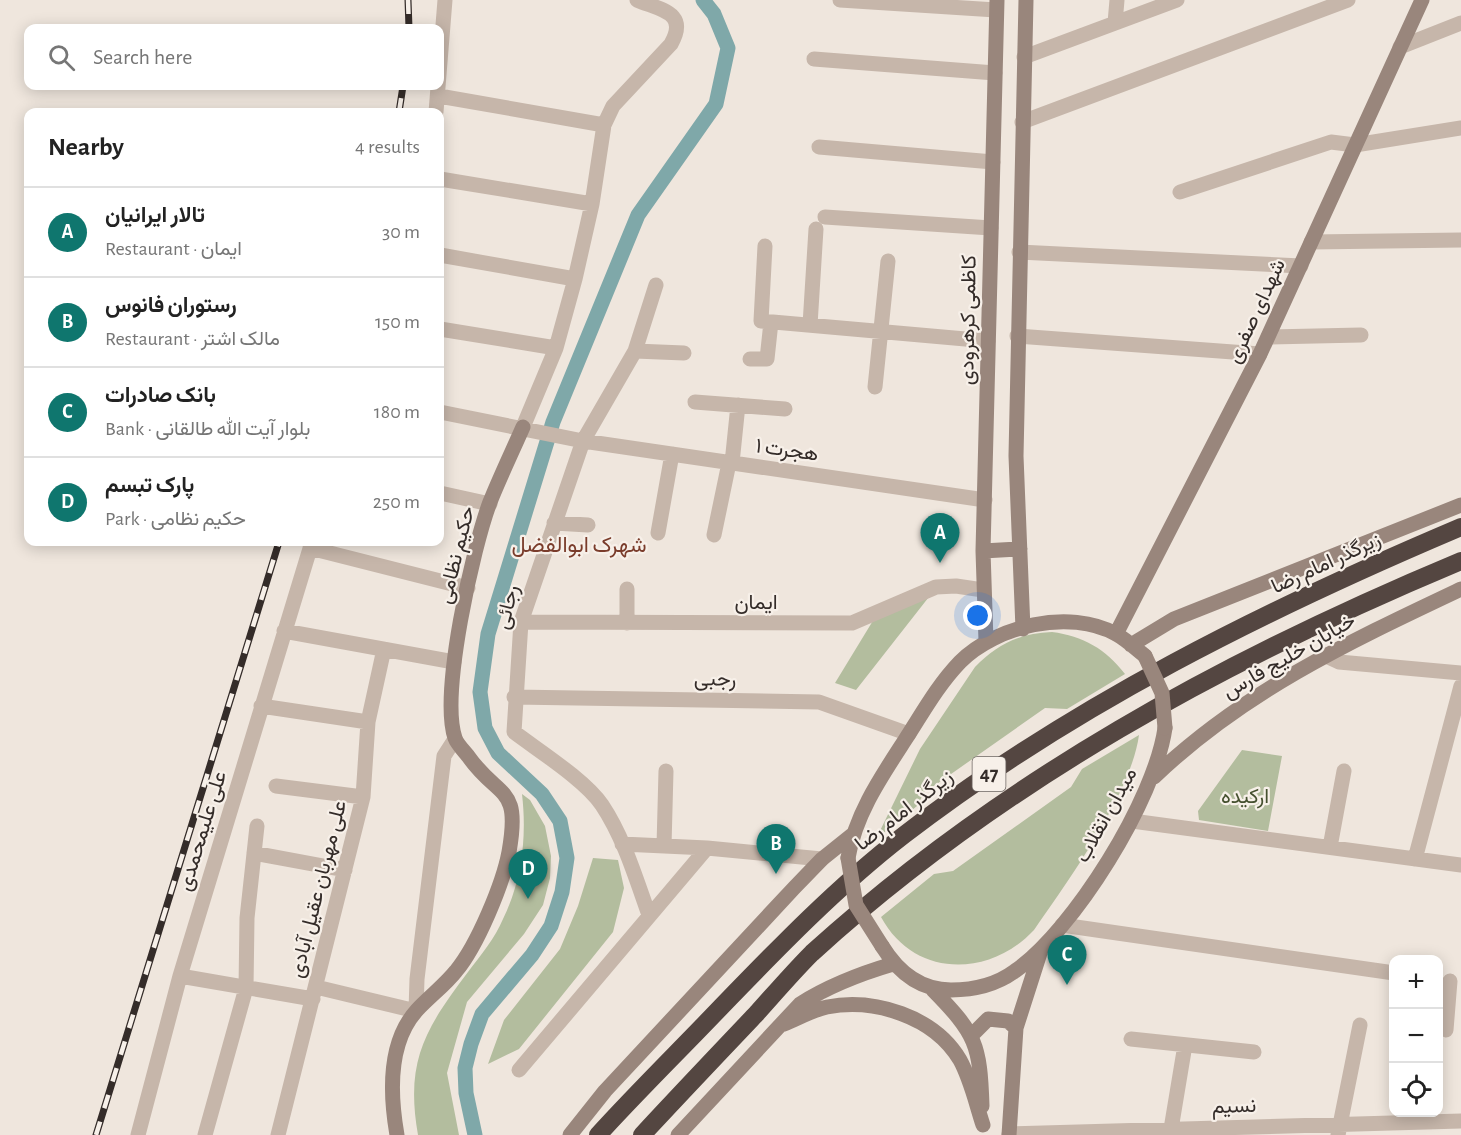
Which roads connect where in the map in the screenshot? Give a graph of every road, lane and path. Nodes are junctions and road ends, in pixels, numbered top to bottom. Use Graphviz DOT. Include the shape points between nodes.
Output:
graph roads {
  1 [pos="445,0"];
  2 [pos="637,0"];
  3 [pos="840,0"];
  4 [pos="1026,0"];
  5 [pos="1118,0"];
  6 [pos="1177,0"];
  7 [pos="1348,0"];
  8 [pos="1422,0"];
  9 [pos="997,5"];
  10 [pos="1116,23"];
  11 [pos="1461,23"];
  12 [pos="444,24"];
  13 [pos="1400,47"];
  14 [pos="1024,57"];
  15 [pos="814,59"];
  16 [pos="995,72"];
  17 [pos="439,90"];
  18 [pos="439,96"];
  19 [pos="437,108"];
  20 [pos="1022,122"];
  21 [pos="604,125"];
  22 [pos="1461,128"];
  23 [pos="1355,145"];
  24 [pos="819,147"];
  25 [pos="993,162"];
  26 [pos="444,180"];
  27 [pos="1180,192"];
  28 [pos="592,204"];
  29 [pos="991,228"];
  30 [pos="1461,240"];
  31 [pos="1311,242"];
  32 [pos="765,246"];
  33 [pos="1019,252"];
  34 [pos="444,256"];
  35 [pos="888,261"];
  36 [pos="1300,266"];
  37 [pos="575,279"];
  38 [pos="656,285"];
  39 [pos="766,321"];
  40 [pos="810,325"];
  41 [pos="444,330"];
  42 [pos="881,332"];
  43 [pos="1361,335"];
  44 [pos="1017,336"];
  45 [pos="1268,337"];
  46 [pos="988,341"];
  47 [pos="556,348"];
  48 [pos="634,351"];
  49 [pos="684,353"];
  50 [pos="1260,354"];
  51 [pos="750,359"];
  52 [pos="875,387"];
  53 [pos="694,402"];
  54 [pos="738,405"];
  55 [pos="785,409"];
  56 [pos="444,413"];
  57 [pos="527,428"];
  58 [pos="583,441"];
  59 [pos="672,454"];
  60 [pos="730,463"];
  61 [pos="444,494"];
  62 [pos="985,500"];
  63 [pos="490,504"];
  64 [pos="1461,505"];
  65 [pos="554,523"];
  66 [pos="588,525"];
  67 [pos="1461,527"];
  68 [pos="658,533"];
  69 [pos="714,536"];
  70 [pos="311,546"];
  71 [pos="315,546"];
  72 [pos="1020,549"];
  73 [pos="983,550"];
  74 [pos="1461,561"];
  75 [pos="468,588"];
  76 [pos="627,589"];
  77 [pos="1461,589"];
  78 [pos="983,590"];
  79 [pos="521,622"];
  80 [pos="627,623"];
  81 [pos="1023,629"];
  82 [pos="284,631"];
  83 [pos="1116,634"];
  84 [pos="986,641"];
  85 [pos="1131,645"];
  86 [pos="384,649"];
  87 [pos="1324,655"];
  88 [pos="454,662"];
  89 [pos="1461,673"];
  90 [pos="1461,686"];
  91 [pos="514,697"];
  92 [pos="261,706"];
  93 [pos="368,722"];
  94 [pos="909,734"];
  95 [pos="455,739"];
  96 [pos="666,771"];
  97 [pos="1344,771"];
  98 [pos="1151,780"];
  99 [pos="276,786"];
  100 [pos="363,797"];
  101 [pos="1132,821"];
  102 [pos="257,826"];
  103 [pos="852,835"];
  104 [pos="622,844"];
  105 [pos="664,846"];
  106 [pos="1330,847"];
  107 [pos="706,848"];
  108 [pos="254,853"];
  109 [pos="822,859"];
  110 [pos="1415,859"];
  111 [pos="1461,865"];
  112 [pos="345,870"];
  113 [pos="649,915"];
  114 [pos="1062,925"];
  115 [pos="1041,950"];
  116 [pos="893,964"];
  117 [pos="1389,972"];
  118 [pos="180,976"];
  119 [pos="1450,981"];
  120 [pos="246,988"];
  121 [pos="933,990"];
  122 [pos="314,993"];
  123 [pos="416,1011"];
  124 [pos="1360,1025"];
  125 [pos="775,1028"];
  126 [pos="1016,1028"];
  127 [pos="1446,1030"];
  128 [pos="972,1035"];
  129 [pos="1131,1039"];
  130 [pos="1185,1045"];
  131 [pos="1254,1052"];
  132 [pos="519,1070"];
  133 [pos="1461,1121"];
  134 [pos="1171,1129"];
  135 [pos="983,1130"];
  136 [pos="1339,1130"];
  137 [pos="138,1135"];
  138 [pos="205,1135"];
  139 [pos="278,1135"];
  140 [pos="397,1135"];
  141 [pos="570,1135"];
  142 [pos="598,1135"];
  143 [pos="642,1135"];
  144 [pos="678,1135"];
  145 [pos="1009,1135"];
  1 -- 12 [label="street"];
  2 -- 21 [label="street, حکیم نظامی" via="673,14 678,23 677,33 613,106"];
  3 -- 9 [label="street"];
  4 -- 14 [label="main road"];
  5 -- 10 [label="street"];
  6 -- 10 [label="street"];
  7 -- 20 [label="street"];
  8 -- 13 [label="main road, شهدای صفری"];
  9 -- 16 [label="main road, کاظمی کرهرودی"];
  10 -- 14 [label="street"];
  11 -- 13 [label="street"];
  13 -- 23 [label="main road, شهدای صفری"];
  14 -- 20 [label="main road"];
  15 -- 16 [label="street"];
  16 -- 25 [label="main road, کاظمی کرهرودی"];
  17 -- 18 [label="street"];
  18 -- 19 [label="street"];
  18 -- 21 [label="street"];
  20 -- 33 [label="main road"];
  21 -- 28 [label="street, حکیم نظامی"];
  22 -- 23 [label="street"];
  23 -- 27 [label="street" via="1331,142"];
  23 -- 31 [label="main road, شهدای صفری"];
  24 -- 25 [label="street"];
  25 -- 29 [label="main road, کاظمی کرهرودی"];
  26 -- 28 [label="street"];
  28 -- 37 [label="street, حکیم نظامی"];
  29 -- 40 [label="street" via="820,223"];
  29 -- 46 [label="main road, کاظمی کرهرودی"];
  30 -- 31 [label="street"];
  31 -- 36 [label="main road, شهدای صفری"];
  32 -- 39 [label="street"];
  33 -- 36 [label="street"];
  33 -- 44 [label="main road"];
  34 -- 37 [label="street"];
  35 -- 42 [label="street"];
  36 -- 45 [label="main road, شهدای صفری"];
  37 -- 47 [label="street, حکیم نظامی"];
  38 -- 48 [label="street, رجائی"];
  39 -- 40 [label="street"];
  39 -- 51 [label="street" via="767,359"];
  40 -- 42 [label="street"];
  41 -- 47 [label="street"];
  42 -- 46 [label="street"];
  42 -- 52 [label="street"];
  43 -- 45 [label="street"];
  44 -- 50 [label="street"];
  44 -- 72 [label="main road"];
  45 -- 50 [label="main road, شهدای صفری"];
  46 -- 62 [label="main road, کاظمی کرهرودی"];
  47 -- 57 [label="street, حکیم نظامی"];
  48 -- 49 [label="street"];
  48 -- 58 [label="street, رجائی"];
  50 -- 83 [label="main road, شهدای صفری"];
  53 -- 54 [label="street"];
  54 -- 55 [label="street"];
  54 -- 60 [label="street"];
  56 -- 57 [label="street, هجرت ۱"];
  57 -- 58 [label="street, هجرت ۱"];
  57 -- 63 [label="main road, حکیم نظامی"];
  58 -- 59 [label="street, هجرت ۱"];
  58 -- 65 [label="street, رجائی"];
  59 -- 60 [label="street, هجرت ۱"];
  59 -- 68 [label="street"];
  60 -- 62 [label="street, هجرت ۱"];
  60 -- 69 [label="street"];
  61 -- 63 [label="street"];
  62 -- 73 [label="main road, کاظمی کرهرودی"];
  63 -- 75 [label="main road, حکیم نظامی"];
  64 -- 85 [label="main road" via="1174,619"];
  65 -- 66 [label="street"];
  65 -- 79 [label="street, رجائی"];
  67 -- 142 [label="highway, زیرگذر امام رضا / 47" via="1325,587 1138,682 970,787 902,836 796,930"];
  70 -- 82 [label="street, علی علیمحمدی"];
  71 -- 75 [label="street"];
  72 -- 73 [label="main road"];
  72 -- 81 [label="main road"];
  73 -- 78 [label="main road, کاظمی کرهرودی"];
  74 -- 143 [label="highway, 47" via="1298,635 1166,702 1048,771 909,871 811,955"];
  75 -- 88 [label="main road, حکیم نظامی"];
  76 -- 80 [label="street"];
  77 -- 87 [label="main road, خیابان خلیج فارس"];
  78 -- 80 [label="street, ایمان" via="936,586 852,623"];
  78 -- 84 [label="main road, کاظمی کرهرودی"];
  79 -- 80 [label="street, ایمان"];
  79 -- 91 [label="street, رجائی"];
  81 -- 83 [label="main road, میدان انقلاب" via="1056,622 1089,624"];
  81 -- 84 [label="main road, میدان انقلاب"];
  82 -- 86 [label="street"];
  82 -- 92 [label="street, علی علیمحمدی"];
  83 -- 85 [label="main road, میدان انقلاب"];
  84 -- 94 [label="main road, میدان انقلاب" via="953,670"];
  85 -- 98 [label="main road, میدان انقلاب, bridge" via="1145,656 1162,693 1165,728"];
  86 -- 88 [label="street"];
  86 -- 93 [label="street, علی مهربان عقیل آبادی"];
  87 -- 89 [label="street" via="1339,662"];
  87 -- 98 [label="main road, خیابان خلیج فارس" via="1247,701 1188,745"];
  88 -- 95 [label="main road, حکیم نظامی"];
  90 -- 110 [label="street"];
  91 -- 94 [label="street, رجبی" via="819,702"];
  91 -- 104 [label="street, رجائی" via="514,732 602,804"];
  92 -- 93 [label="street"];
  92 -- 118 [label="street, علی علیمحمدی"];
  93 -- 100 [label="street, علی مهربان عقیل آبادی"];
  94 -- 103 [label="main road, میدان انقلاب"];
  95 -- 123 [label="street" via="444,756"];
  95 -- 123 [label="main road" via="510,802 513,814 509,854 486,919 457,970"];
  96 -- 105 [label="street"];
  97 -- 106 [label="street"];
  98 -- 101 [label="main road, میدان انقلاب"];
  99 -- 100 [label="street"];
  100 -- 112 [label="street, علی مهربان عقیل آبادی"];
  101 -- 106 [label="street"];
  101 -- 114 [label="main road, میدان انقلاب"];
  102 -- 108 [label="street"];
  103 -- 109 [label="main road"];
  103 -- 116 [label="main road, میدان انقلاب, bridge" via="848,858 856,904"];
  104 -- 105 [label="street"];
  104 -- 113 [label="street"];
  105 -- 107 [label="street"];
  106 -- 110 [label="street"];
  107 -- 109 [label="street"];
  107 -- 113 [label="street"];
  108 -- 112 [label="street"];
  108 -- 120 [label="street" via="247,918"];
  109 -- 141 [label="main road" via="605,1091"];
  110 -- 111 [label="street"];
  112 -- 122 [label="street, علی مهربان عقیل آبادی"];
  113 -- 132 [label="street"];
  114 -- 115 [label="main road, میدان انقلاب"];
  114 -- 117 [label="street"];
  115 -- 121 [label="main road, میدان انقلاب" via="1014,972 988,986"];
  115 -- 126 [label="main road"];
  116 -- 121 [label="main road, میدان انقلاب"];
  116 -- 125 [label="main road" via="825,988"];
  118 -- 120 [label="street"];
  118 -- 137 [label="street, علی علیمحمدی"];
  119 -- 127 [label="street"];
  120 -- 122 [label="street"];
  120 -- 138 [label="street"];
  121 -- 128 [label="main road"];
  122 -- 123 [label="street"];
  122 -- 139 [label="street, علی مهربان عقیل آبادی"];
  123 -- 140 [label="main road" via="396,1050 393,1093"];
  124 -- 136 [label="street"];
  125 -- 135 [label="main road" via="824,1008 848,1004 872,1006 914,1020 958,1058"];
  125 -- 144 [label="main road"];
  126 -- 128 [label="main road" via="1008,1021 988,1019"];
  126 -- 145 [label="main road"];
  128 -- 135 [label="main road" via="981,1063"];
  129 -- 130 [label="street"];
  130 -- 131 [label="street"];
  130 -- 134 [label="street"];
  133 -- 136 [label="street, نسیم"];
  134 -- 136 [label="street, نسیم"];
  134 -- 145 [label="street, نسیم"];
}
